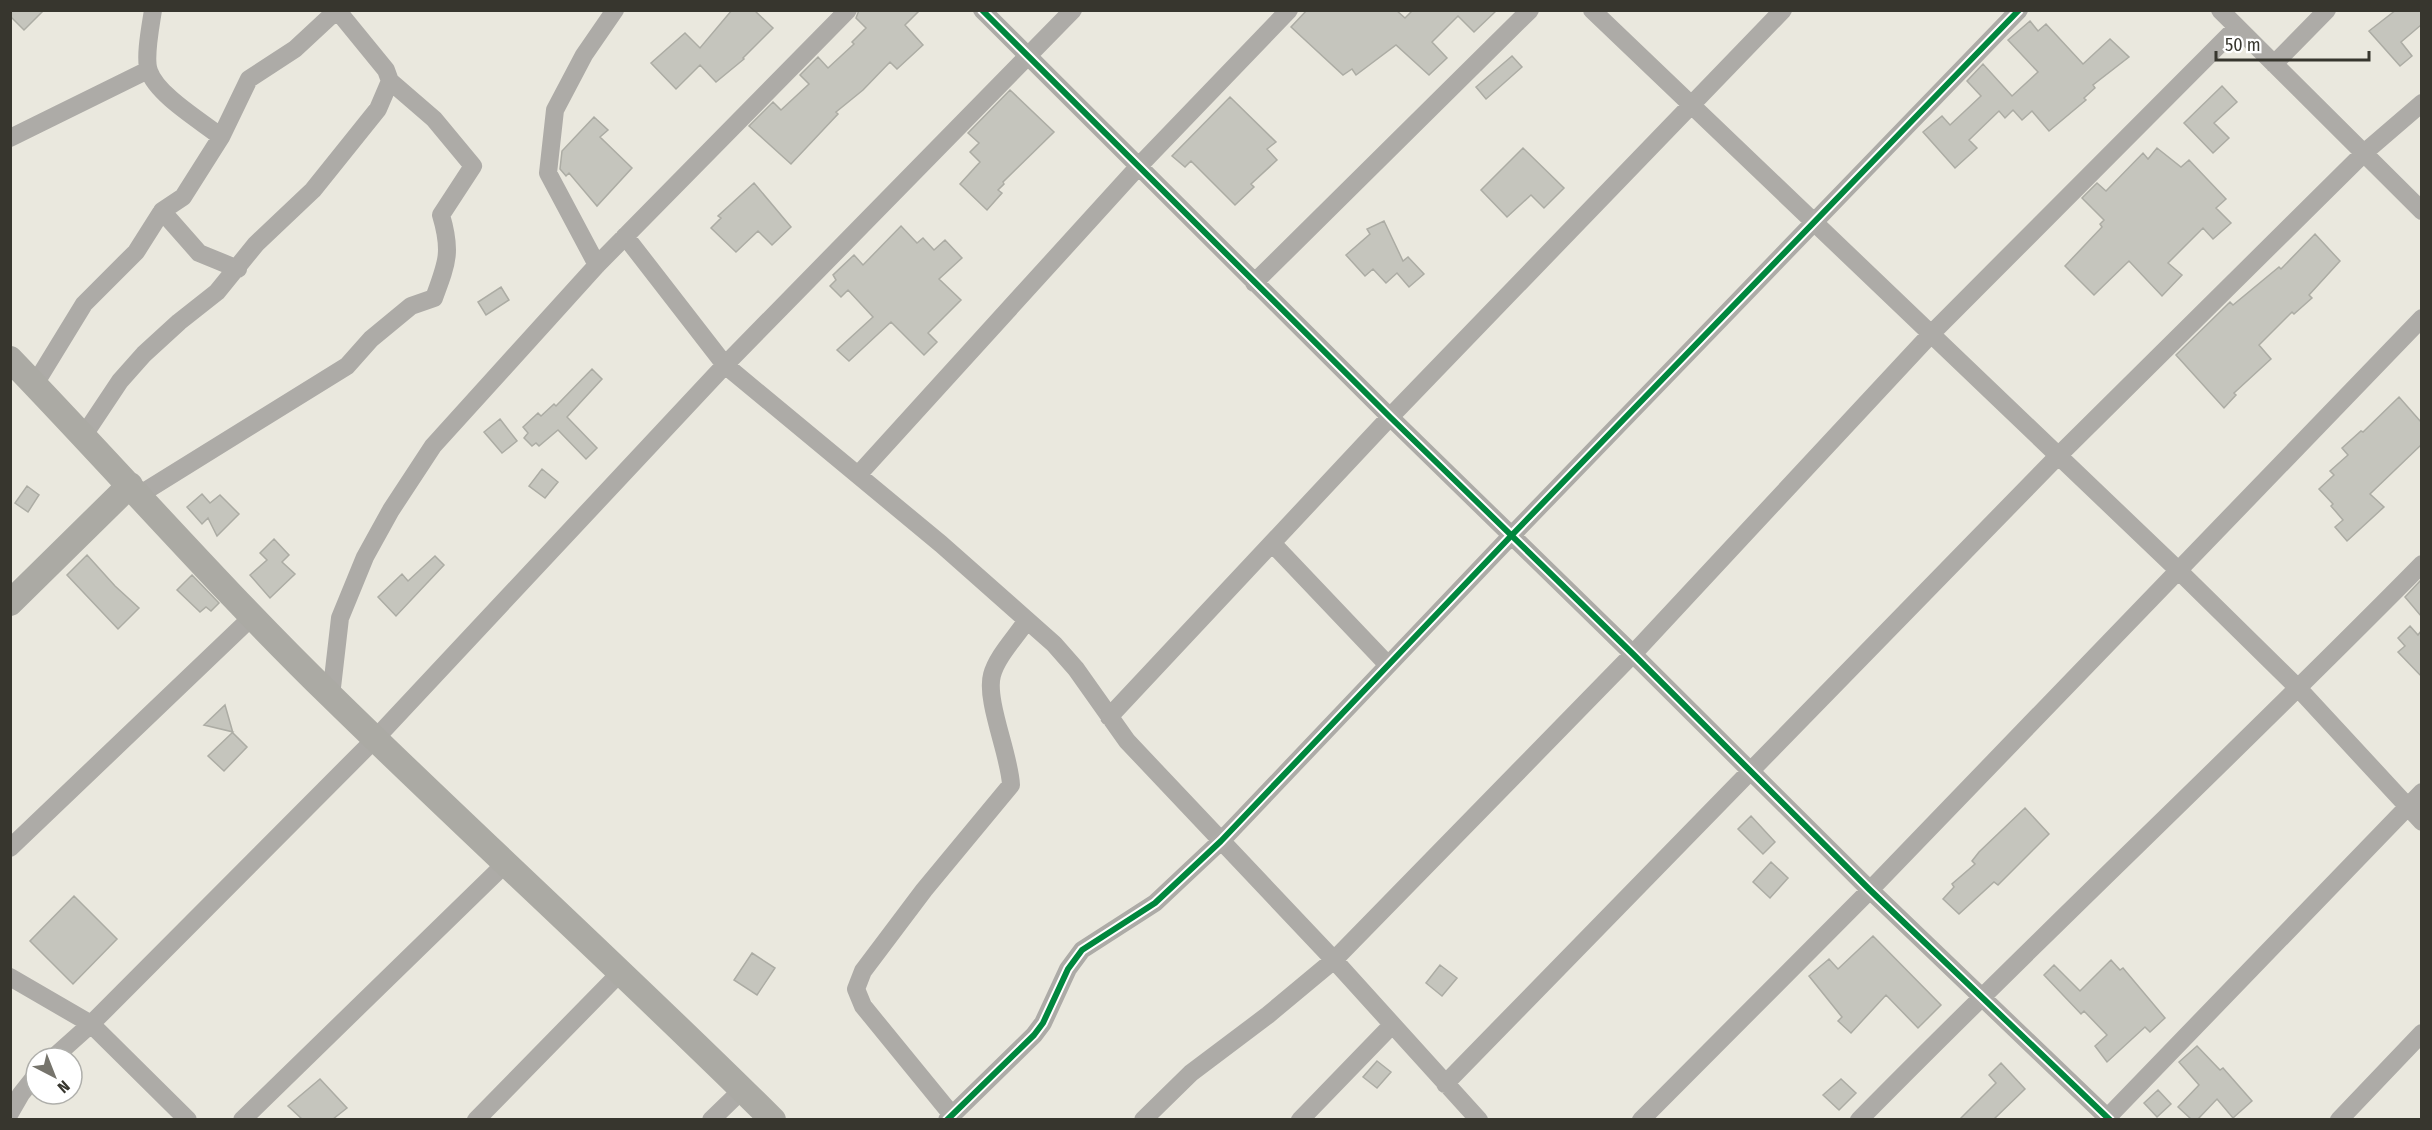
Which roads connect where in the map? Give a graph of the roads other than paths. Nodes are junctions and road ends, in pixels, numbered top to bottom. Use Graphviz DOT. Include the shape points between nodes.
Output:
graph roads {
  1 [pos="153,10"];
  2 [pos="615,10"];
  3 [pos="848,10"];
  4 [pos="982,10"];
  5 [pos="1073,10"];
  6 [pos="1289,10"];
  7 [pos="1530,10"];
  8 [pos="1592,10"];
  9 [pos="1783,10"];
  10 [pos="2019,10"];
  11 [pos="2220,10"];
  12 [pos="2327,10"];
  13 [pos="337,11"];
  14 [pos="2237,27"];
  15 [pos="1028,58"];
  16 [pos="2274,64"];
  17 [pos="148,70"];
  18 [pos="390,81"];
  19 [pos="2421,103"];
  20 [pos="1692,105"];
  21 [pos="221,137"];
  22 [pos="10,138"];
  23 [pos="2365,152"];
  24 [pos="1138,167"];
  25 [pos="162,211"];
  26 [pos="2421,211"];
  27 [pos="1815,223"];
  28 [pos="625,236"];
  29 [pos="597,265"];
  30 [pos="238,269"];
  31 [pos="1254,283"];
  32 [pos="2421,318"];
  33 [pos="1931,334"];
  34 [pos="10,359"];
  35 [pos="725,365"];
  36 [pos="35,384"];
  37 [pos="1390,417"];
  38 [pos="84,435"];
  39 [pos="2058,456"];
  40 [pos="858,475"];
  41 [pos="134,490"];
  42 [pos="1511,536"];
  43 [pos="1272,543"];
  44 [pos="2421,564"];
  45 [pos="2178,570"];
  46 [pos="10,603"];
  47 [pos="252,617"];
  48 [pos="1027,620"];
  49 [pos="1633,654"];
  50 [pos="1388,665"];
  51 [pos="2299,690"];
  52 [pos="331,696"];
  53 [pos="1109,717"];
  54 [pos="375,738"];
  55 [pos="1750,772"];
  56 [pos="2421,792"];
  57 [pos="2407,807"];
  58 [pos="2421,822"];
  59 [pos="1221,841"];
  60 [pos="10,848"];
  61 [pos="506,863"];
  62 [pos="1870,890"];
  63 [pos="1334,960"];
  64 [pos="621,972"];
  65 [pos="10,977"];
  66 [pos="1982,996"];
  67 [pos="91,1024"];
  68 [pos="1392,1025"];
  69 [pos="2421,1033"];
  70 [pos="66,1046"];
  71 [pos="1445,1084"];
  72 [pos="742,1089"];
  73 [pos="24,1090"];
  74 [pos="10,1113"];
  75 [pos="949,1117"];
  76 [pos="188,1119"];
  77 [pos="242,1119"];
  78 [pos="476,1119"];
  79 [pos="711,1119"];
  80 [pos="773,1119"];
  81 [pos="1143,1119"];
  82 [pos="1300,1119"];
  83 [pos="1479,1119"];
  84 [pos="1641,1119"];
  85 [pos="1859,1119"];
  86 [pos="2108,1119"];
  87 [pos="2339,1119"];
  1 -- 17 [label="street"];
  2 -- 29 [label="street" via="584,55 555,110 548,174"];
  3 -- 28 [label="street"];
  4 -- 15 [label="street"];
  5 -- 15 [label="street"];
  6 -- 24 [label="street"];
  7 -- 31 [label="street"];
  8 -- 20 [label="street"];
  9 -- 20 [label="street"];
  10 -- 27 [label="street"];
  11 -- 14 [label="street"];
  12 -- 16 [label="street"];
  13 -- 18 [label="street" via="386,70"];
  13 -- 21 [label="street" via="295,49 249,79"];
  14 -- 16 [label="street"];
  14 -- 33 [label="street"];
  15 -- 24 [label="street"];
  15 -- 35 [label="street"];
  16 -- 23 [label="street"];
  17 -- 21 [label="street" via="162,90"];
  17 -- 22 [label="street"];
  18 -- 30 [label="street" via="378,109 313,189 256,244"];
  18 -- 41 [label="street" via="434,119 472,166 441,214 448,241 445,270 434,298 411,306 371,339 347,366"];
  19 -- 23 [label="street"];
  20 -- 27 [label="street"];
  20 -- 37 [label="street"];
  21 -- 25 [label="street" via="183,196"];
  23 -- 26 [label="street"];
  23 -- 39 [label="street"];
  24 -- 31 [label="street"];
  24 -- 40 [label="street"];
  25 -- 30 [label="street" via="199,253"];
  25 -- 36 [label="street" via="136,252 84,304"];
  27 -- 33 [label="street"];
  27 -- 42 [label="street"];
  28 -- 29 [label="street"];
  28 -- 35 [label="street"];
  29 -- 52 [label="street" via="433,446 391,510 365,557 340,618"];
  30 -- 38 [label="street" via="144,354 120,381"];
  31 -- 37 [label="street"];
  32 -- 45 [label="street"];
  33 -- 39 [label="street"];
  33 -- 49 [label="street"];
  34 -- 36 [label="main road"];
  35 -- 40 [label="street"];
  35 -- 54 [label="street"];
  36 -- 38 [label="main road"];
  37 -- 42 [label="street"];
  37 -- 43 [label="street"];
  38 -- 41 [label="main road"];
  39 -- 45 [label="street"];
  39 -- 55 [label="street"];
  40 -- 48 [label="street"];
  41 -- 46 [label="main road"];
  41 -- 47 [label="main road"];
  42 -- 49 [label="street"];
  42 -- 50 [label="street"];
  43 -- 50 [label="street"];
  43 -- 53 [label="street"];
  44 -- 51 [label="street"];
  45 -- 51 [label="street"];
  45 -- 62 [label="street"];
  47 -- 52 [label="main road"];
  47 -- 60 [label="street"];
  48 -- 53 [label="street" via="1076,669"];
  48 -- 75 [label="street" via="991,677 1011,785 924,890 863,971 856,989 863,1006"];
  49 -- 55 [label="street"];
  49 -- 63 [label="street"];
  50 -- 59 [label="street"];
  51 -- 57 [label="street"];
  51 -- 66 [label="street"];
  52 -- 54 [label="main road"];
  53 -- 59 [label="street"];
  54 -- 61 [label="main road"];
  54 -- 67 [label="street"];
  55 -- 62 [label="street"];
  55 -- 71 [label="street"];
  56 -- 57 [label="street"];
  57 -- 58 [label="street"];
  57 -- 86 [label="street"];
  59 -- 63 [label="street"];
  59 -- 75 [label="street" via="1155,903 1082,950 1044,1023"];
  61 -- 64 [label="main road"];
  61 -- 77 [label="street"];
  62 -- 66 [label="street"];
  62 -- 84 [label="street"];
  63 -- 68 [label="street"];
  63 -- 81 [label="street" via="1191,1073"];
  64 -- 72 [label="main road"];
  64 -- 78 [label="street"];
  65 -- 67 [label="street"];
  66 -- 85 [label="street"];
  66 -- 86 [label="street"];
  67 -- 70 [label="street"];
  67 -- 76 [label="street"];
  68 -- 71 [label="street"];
  68 -- 82 [label="street"];
  69 -- 87 [label="street"];
  71 -- 83 [label="street"];
  72 -- 79 [label="street"];
  72 -- 80 [label="main road"];
  73 -- 74 [label="street"];
}
